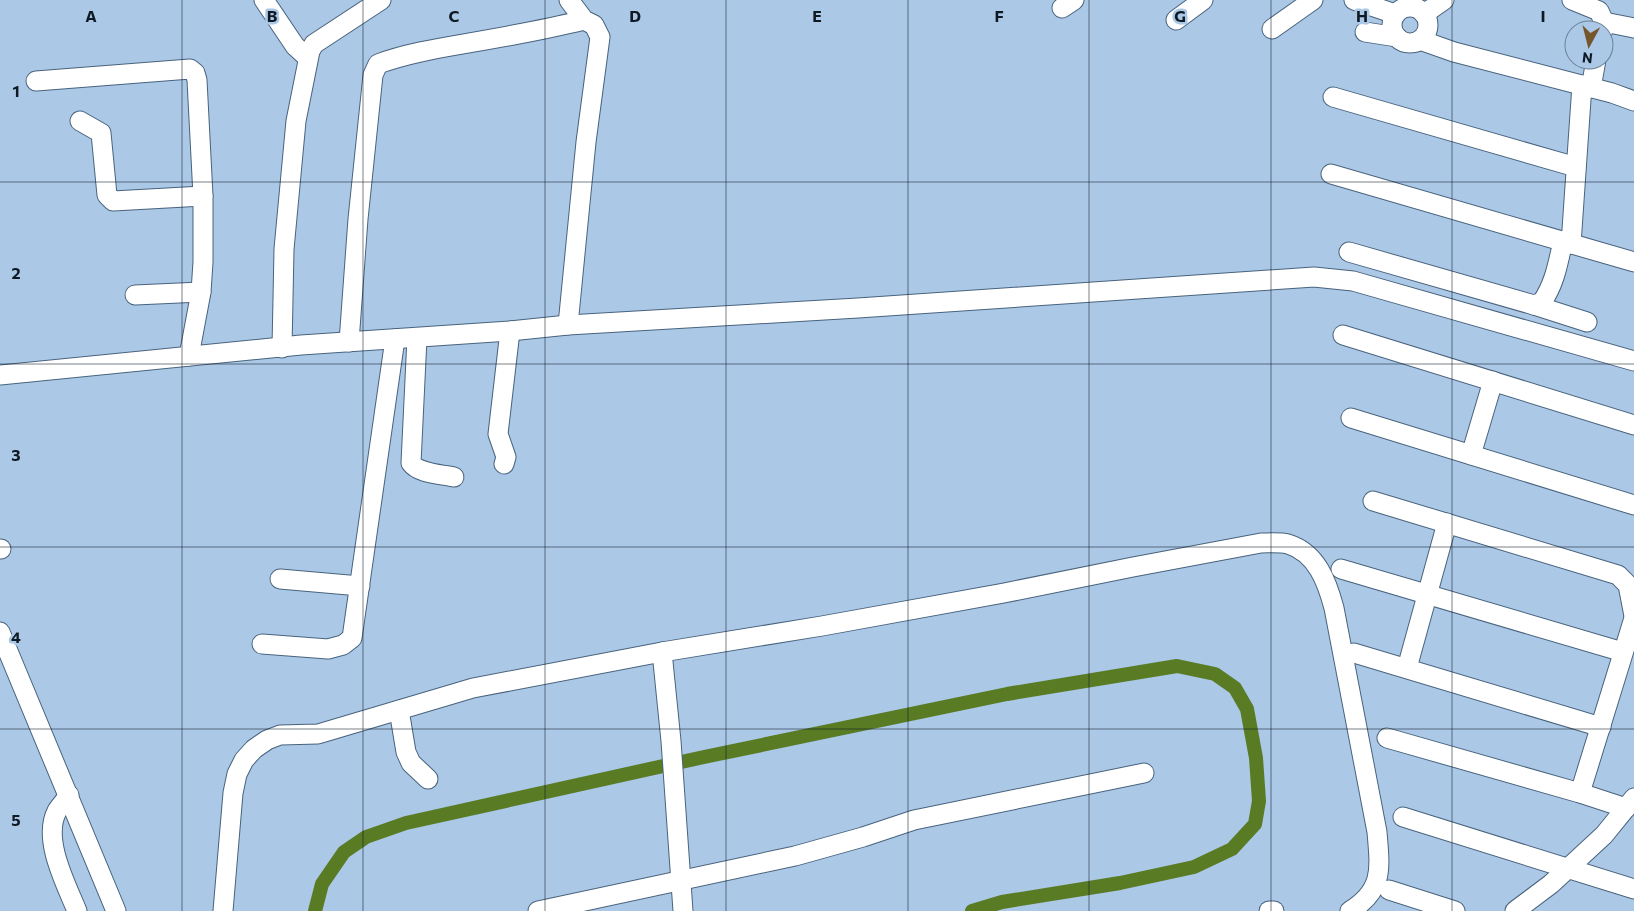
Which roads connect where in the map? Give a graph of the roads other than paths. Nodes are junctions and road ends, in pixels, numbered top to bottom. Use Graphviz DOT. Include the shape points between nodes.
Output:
graph roads {
  1 [pos="264,0"];
  2 [pos="381,0"];
  3 [pos="569,0"];
  4 [pos="1203,0"];
  5 [pos="1313,0"];
  6 [pos="1354,0"];
  7 [pos="1444,0"];
  8 [pos="1572,0"];
  9 [pos="1395,14"];
  10 [pos="1424,14"];
  11 [pos="584,20"];
  12 [pos="1176,20"];
  13 [pos="1602,20"];
  14 [pos="1614,27"];
  15 [pos="1272,28"];
  16 [pos="1634,28"];
  17 [pos="1365,32"];
  18 [pos="1397,38"];
  19 [pos="1420,40"];
  20 [pos="308,58"];
  21 [pos="1592,70"];
  22 [pos="36,81"];
  23 [pos="1586,87"];
  24 [pos="1333,97"];
  25 [pos="1634,101"];
  26 [pos="80,121"];
  27 [pos="1576,167"];
  28 [pos="1331,174"];
  29 [pos="203,196"];
  30 [pos="1567,243"];
  31 [pos="1349,252"];
  32 [pos="1634,262"];
  33 [pos="201,292"];
  34 [pos="135,295"];
  35 [pos="1534,305"];
  36 [pos="1587,322"];
  37 [pos="568,325"];
  38 [pos="510,331"];
  39 [pos="1343,334"];
  40 [pos="417,338"];
  41 [pos="395,339"];
  42 [pos="349,342"];
  43 [pos="282,348"];
  44 [pos="189,356"];
  45 [pos="1634,361"];
  46 [pos="0,375"];
  47 [pos="1493,381"];
  48 [pos="1351,418"];
  49 [pos="1634,425"];
  50 [pos="1471,455"];
  51 [pos="504,464"];
  52 [pos="454,477"];
  53 [pos="1373,501"];
  54 [pos="1634,505"];
  55 [pos="1447,523"];
  56 [pos="1341,569"];
  57 [pos="280,579"];
  58 [pos="360,586"];
  59 [pos="1427,594"];
  60 [pos="1634,617"];
  61 [pos="0,632"];
  62 [pos="262,644"];
  63 [pos="662,652"];
  64 [pos="1354,652"];
  65 [pos="1623,652"];
  66 [pos="1407,668"];
  67 [pos="399,710"];
  68 [pos="1601,726"];
  69 [pos="1387,738"];
  70 [pos="1144,772"];
  71 [pos="428,779"];
  72 [pos="1580,793"];
  73 [pos="69,796"];
  74 [pos="1630,803"];
  75 [pos="1403,817"];
  76 [pos="1568,868"];
  77 [pos="680,881"];
  78 [pos="1634,889"];
  79 [pos="1389,890"];
  80 [pos="77,911"];
  81 [pos="116,911"];
  82 [pos="222,911"];
  83 [pos="538,911"];
  84 [pos="683,911"];
  85 [pos="1269,911"];
  86 [pos="1274,911"];
  87 [pos="1350,911"];
  88 [pos="1455,911"];
  89 [pos="1515,911"];
  1 -- 20 [label="street" via="295,46"];
  2 -- 20 [label="street" via="314,44"];
  3 -- 11 [label="street"];
  4 -- 12 [label="street"];
  5 -- 15 [label="street"];
  6 -- 9 [label="street"];
  7 -- 10 [label="street"];
  8 -- 13 [label="street" via="1600,12"];
  9 -- 10 [label="street" via="1405,8"];
  9 -- 18 [label="street" via="1391,25"];
  10 -- 19 [label="street" via="1428,25"];
  11 -- 37 [label="street" via="594,25 600,36"];
  11 -- 42 [label="street" via="428,50 378,64 373,75"];
  14 -- 16 [label="street"];
  17 -- 18 [label="street"];
  18 -- 19 [label="street" via="1410,44"];
  19 -- 23 [label="street"];
  20 -- 43 [label="street" via="296,121 284,239"];
  21 -- 23 [label="street"];
  22 -- 29 [label="street" via="190,69 198,80"];
  23 -- 25 [label="street"];
  23 -- 27 [label="street"];
  24 -- 27 [label="street"];
  26 -- 29 [label="street" via="101,133 107,195 113,201"];
  27 -- 30 [label="street"];
  28 -- 30 [label="street"];
  29 -- 33 [label="street"];
  30 -- 32 [label="street"];
  30 -- 35 [label="street" via="1550,290 1542,302"];
  31 -- 35 [label="street"];
  33 -- 34 [label="street"];
  33 -- 44 [label="street"];
  35 -- 36 [label="street"];
  37 -- 38 [label="street"];
  37 -- 45 [label="street" via="1314,277 1352,281"];
  38 -- 40 [label="street"];
  38 -- 51 [label="street" via="498,434 506,457"];
  39 -- 47 [label="street"];
  40 -- 41 [label="street"];
  40 -- 52 [label="street" via="411,463 426,472"];
  41 -- 42 [label="street"];
  41 -- 58 [label="street"];
  42 -- 43 [label="street"];
  43 -- 44 [label="street"];
  44 -- 46 [label="street"];
  47 -- 49 [label="street"];
  47 -- 50 [label="street"];
  48 -- 50 [label="street"];
  50 -- 54 [label="street"];
  53 -- 55 [label="street"];
  55 -- 59 [label="street"];
  55 -- 60 [label="street" via="1618,575 1628,585"];
  56 -- 59 [label="street"];
  57 -- 58 [label="street"];
  58 -- 62 [label="street" via="352,638 343,645 328,649"];
  59 -- 65 [label="street"];
  59 -- 66 [label="street"];
  60 -- 65 [label="street"];
  61 -- 73 [label="street"];
  63 -- 67 [label="street" via="473,688"];
  63 -- 77 [label="street"];
  63 -- 87 [label="street" via="976,598 1261,543 1288,544 1310,558 1327,583 1377,832 1380,868 1377,881 1363,903"];
  64 -- 66 [label="street"];
  65 -- 68 [label="street"];
  66 -- 68 [label="street"];
  67 -- 71 [label="street" via="406,752 411,763"];
  67 -- 82 [label="street" via="318,734 267,740 244,760 233,793"];
  68 -- 72 [label="street"];
  69 -- 72 [label="street"];
  70 -- 77 [label="street" via="914,820 795,856"];
  72 -- 74 [label="street"];
  73 -- 80 [label="street" via="57,812 53,842"];
  73 -- 81 [label="street"];
  74 -- 76 [label="street" via="1604,834"];
  75 -- 76 [label="street"];
  76 -- 78 [label="street"];
  76 -- 89 [label="street"];
  77 -- 83 [label="street"];
  77 -- 84 [label="street"];
  79 -- 88 [label="street"];
  85 -- 86 [label="street"];
}
